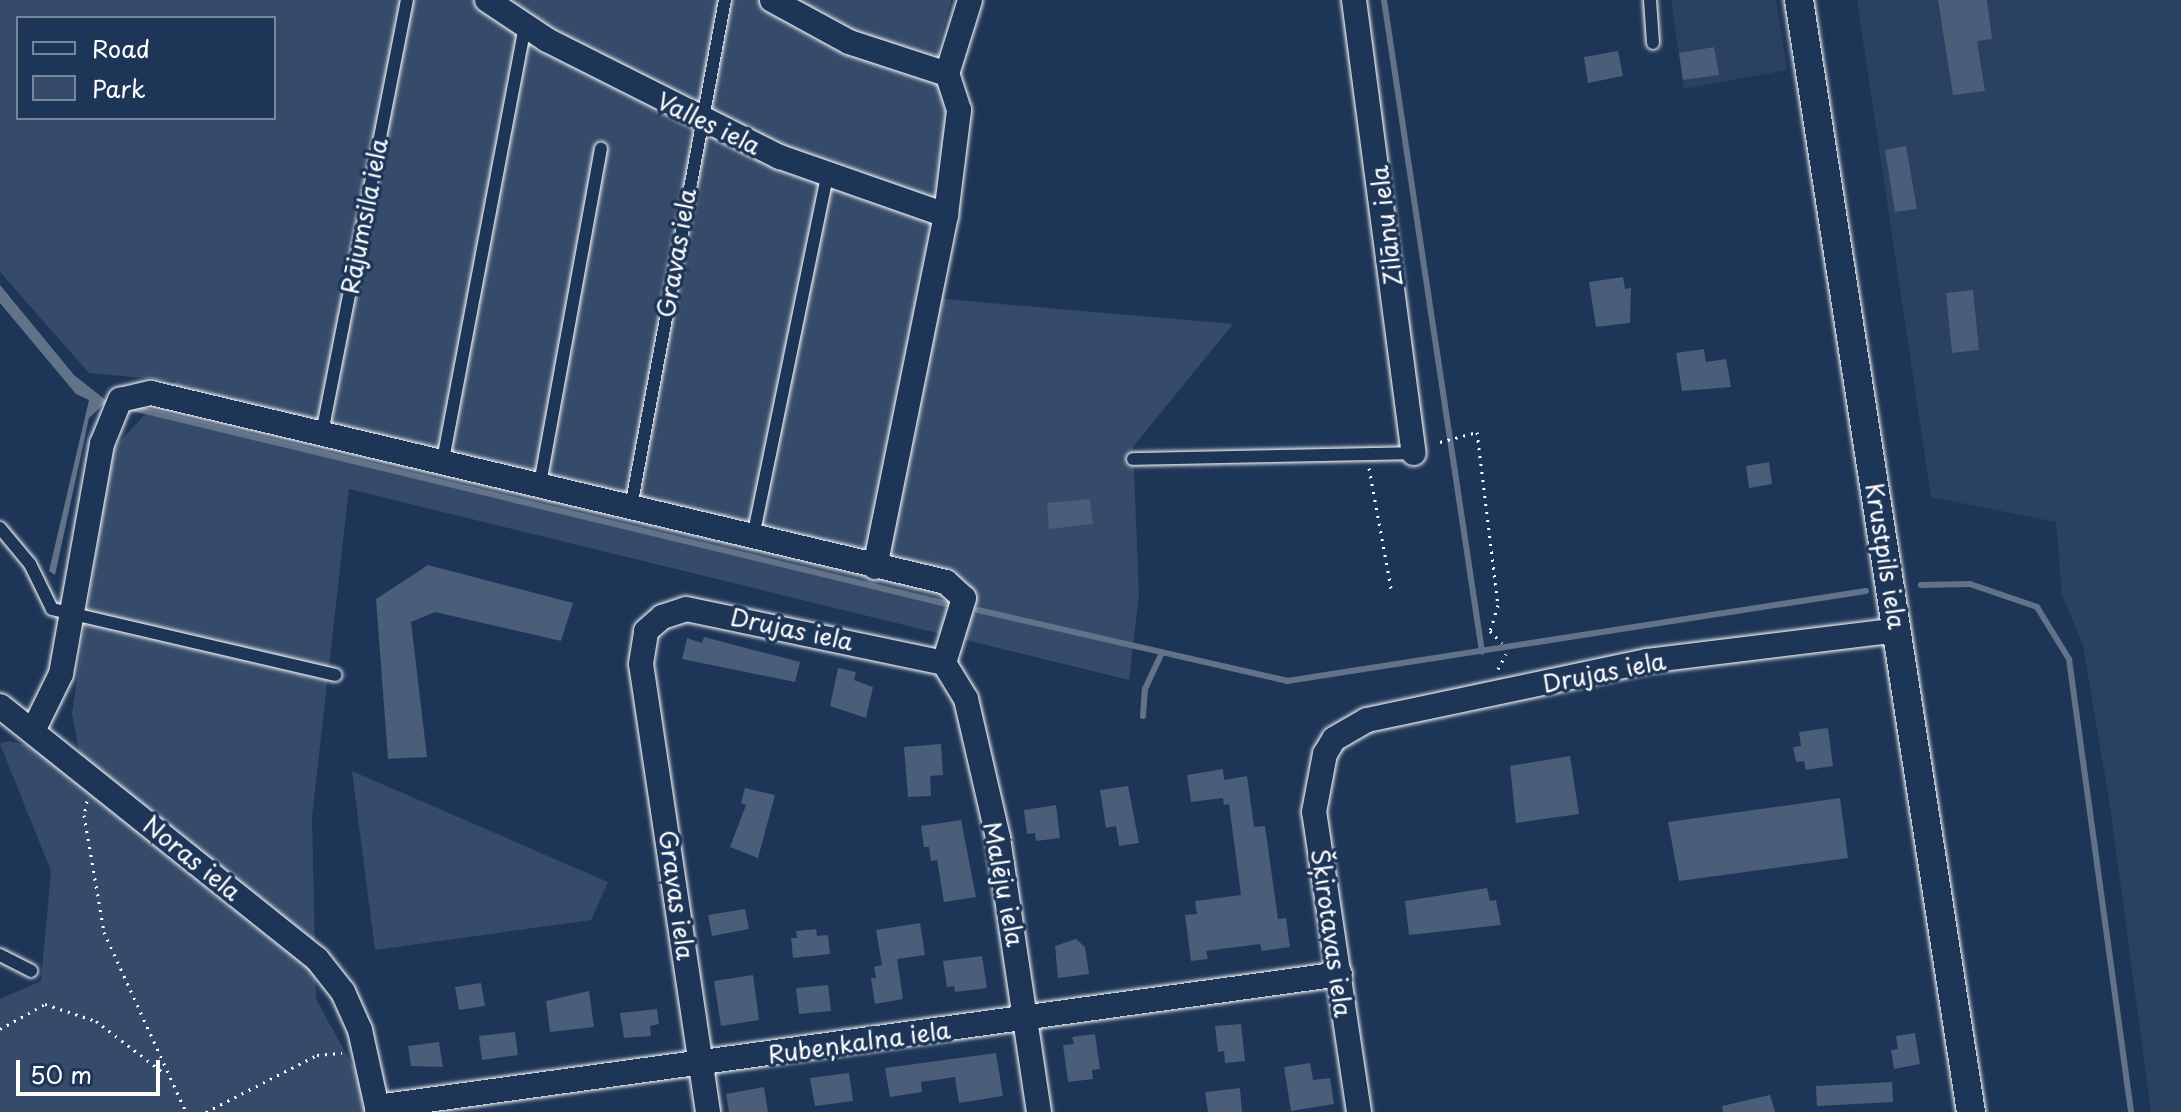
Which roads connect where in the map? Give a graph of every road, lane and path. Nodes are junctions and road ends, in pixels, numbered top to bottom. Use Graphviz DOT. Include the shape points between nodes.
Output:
graph roads {
  1 [pos="407,0"];
  2 [pos="487,0"];
  3 [pos="725,0"];
  4 [pos="772,0"];
  5 [pos="970,0"];
  6 [pos="1354,0"];
  7 [pos="1650,0"];
  8 [pos="1799,0"];
  9 [pos="525,26"];
  10 [pos="1653,43"];
  11 [pos="947,74"];
  12 [pos="700,118"];
  13 [pos="601,149"];
  14 [pos="827,176"];
  15 [pos="946,215"];
  16 [pos="322,433"];
  17 [pos="1440,442"];
  18 [pos="1366,453"];
  19 [pos="1414,453"];
  20 [pos="1133,459"];
  21 [pos="443,460"];
  22 [pos="540,484"];
  23 [pos="631,507"];
  24 [pos="0,528"];
  25 [pos="753,537"];
  26 [pos="875,567"];
  27 [pos="1392,593"];
  28 [pos="70,614"];
  29 [pos="1898,630"];
  30 [pos="646,631"];
  31 [pos="1502,643"];
  32 [pos="944,663"];
  33 [pos="335,675"];
  34 [pos="0,706"];
  35 [pos="34,729"];
  36 [pos="1325,754"];
  37 [pos="91,778"];
  38 [pos="0,955"];
  39 [pos="31,971"];
  40 [pos="1340,974"];
  41 [pos="1025,1019"];
  42 [pos="0,1029"];
  43 [pos="368,1064"];
  44 [pos="701,1064"];
  45 [pos="166,1076"];
  46 [pos="378,1110"];
  47 [pos="186,1112"];
  48 [pos="206,1112"];
  49 [pos="708,1112"];
  50 [pos="1039,1112"];
  51 [pos="1359,1112"];
  52 [pos="1971,1112"];
  1 -- 16 [label="lane, Rājumsila iela"];
  2 -- 9 [label="street, Valles iela"];
  3 -- 12 [label="lane, Gravas iela"];
  4 -- 11 [label="street" via="849,42"];
  5 -- 11 [label="street"];
  6 -- 19 [label="street, Zilānu iela"];
  7 -- 10 [label="lane"];
  8 -- 29 [label="street, Krustpils iela"];
  9 -- 12 [label="street, Valles iela"];
  9 -- 21 [label="lane"];
  11 -- 15 [label="street" via="959,110"];
  12 -- 14 [label="street, Valles iela"];
  12 -- 23 [label="lane, Gravas iela"];
  13 -- 22 [label="lane"];
  14 -- 15 [label="street, Valles iela"];
  14 -- 25 [label="lane"];
  15 -- 26 [label="street"];
  16 -- 21 [label="street"];
  16 -- 28 [label="street" via="151,393 120,400 102,444"];
  17 -- 31 [label="path" via="1477,432 1498,605 1490,631"];
  18 -- 19 [label="lane"];
  18 -- 20 [label="lane"];
  18 -- 27 [label="path"];
  21 -- 22 [label="street"];
  22 -- 23 [label="street"];
  23 -- 25 [label="street"];
  24 -- 28 [label="lane" via="30,564 52,609"];
  25 -- 26 [label="street"];
  26 -- 32 [label="street" via="946,582 964,598"];
  28 -- 33 [label="lane"];
  28 -- 35 [label="street" via="61,674"];
  29 -- 36 [label="street, Drujas iela" via="1647,661 1367,720 1334,739"];
  29 -- 52 [label="street, Krustpils iela"];
  30 -- 32 [label="street, Drujas iela" via="662,617 686,609"];
  30 -- 44 [label="street, Gravas iela" via="641,664"];
  32 -- 41 [label="street, Malēju iela" via="966,699 998,838"];
  34 -- 35 [label="street, Noras iela"];
  35 -- 37 [label="street, Noras iela"];
  36 -- 40 [label="street, Šķirotavas iela" via="1314,812"];
  37 -- 43 [label="street, Noras iela" via="317,959 343,992"];
  37 -- 45 [label="path" via="84,815 104,932"];
  38 -- 39 [label="lane"];
  40 -- 41 [label="street, Rubeņkalna iela"];
  40 -- 51 [label="street, Šķirotavas iela"];
  41 -- 44 [label="street, Rubeņkalna iela"];
  41 -- 50 [label="street, Malēju iela"];
  42 -- 45 [label="path" via="45,1004 96,1021"];
  43 -- 46 [label="street"];
  43 -- 48 [label="path" via="342,1052 317,1055"];
  44 -- 46 [label="street, Rubeņkalna iela"];
  44 -- 49 [label="street, Gravas iela"];
  45 -- 47 [label="path"];
}
